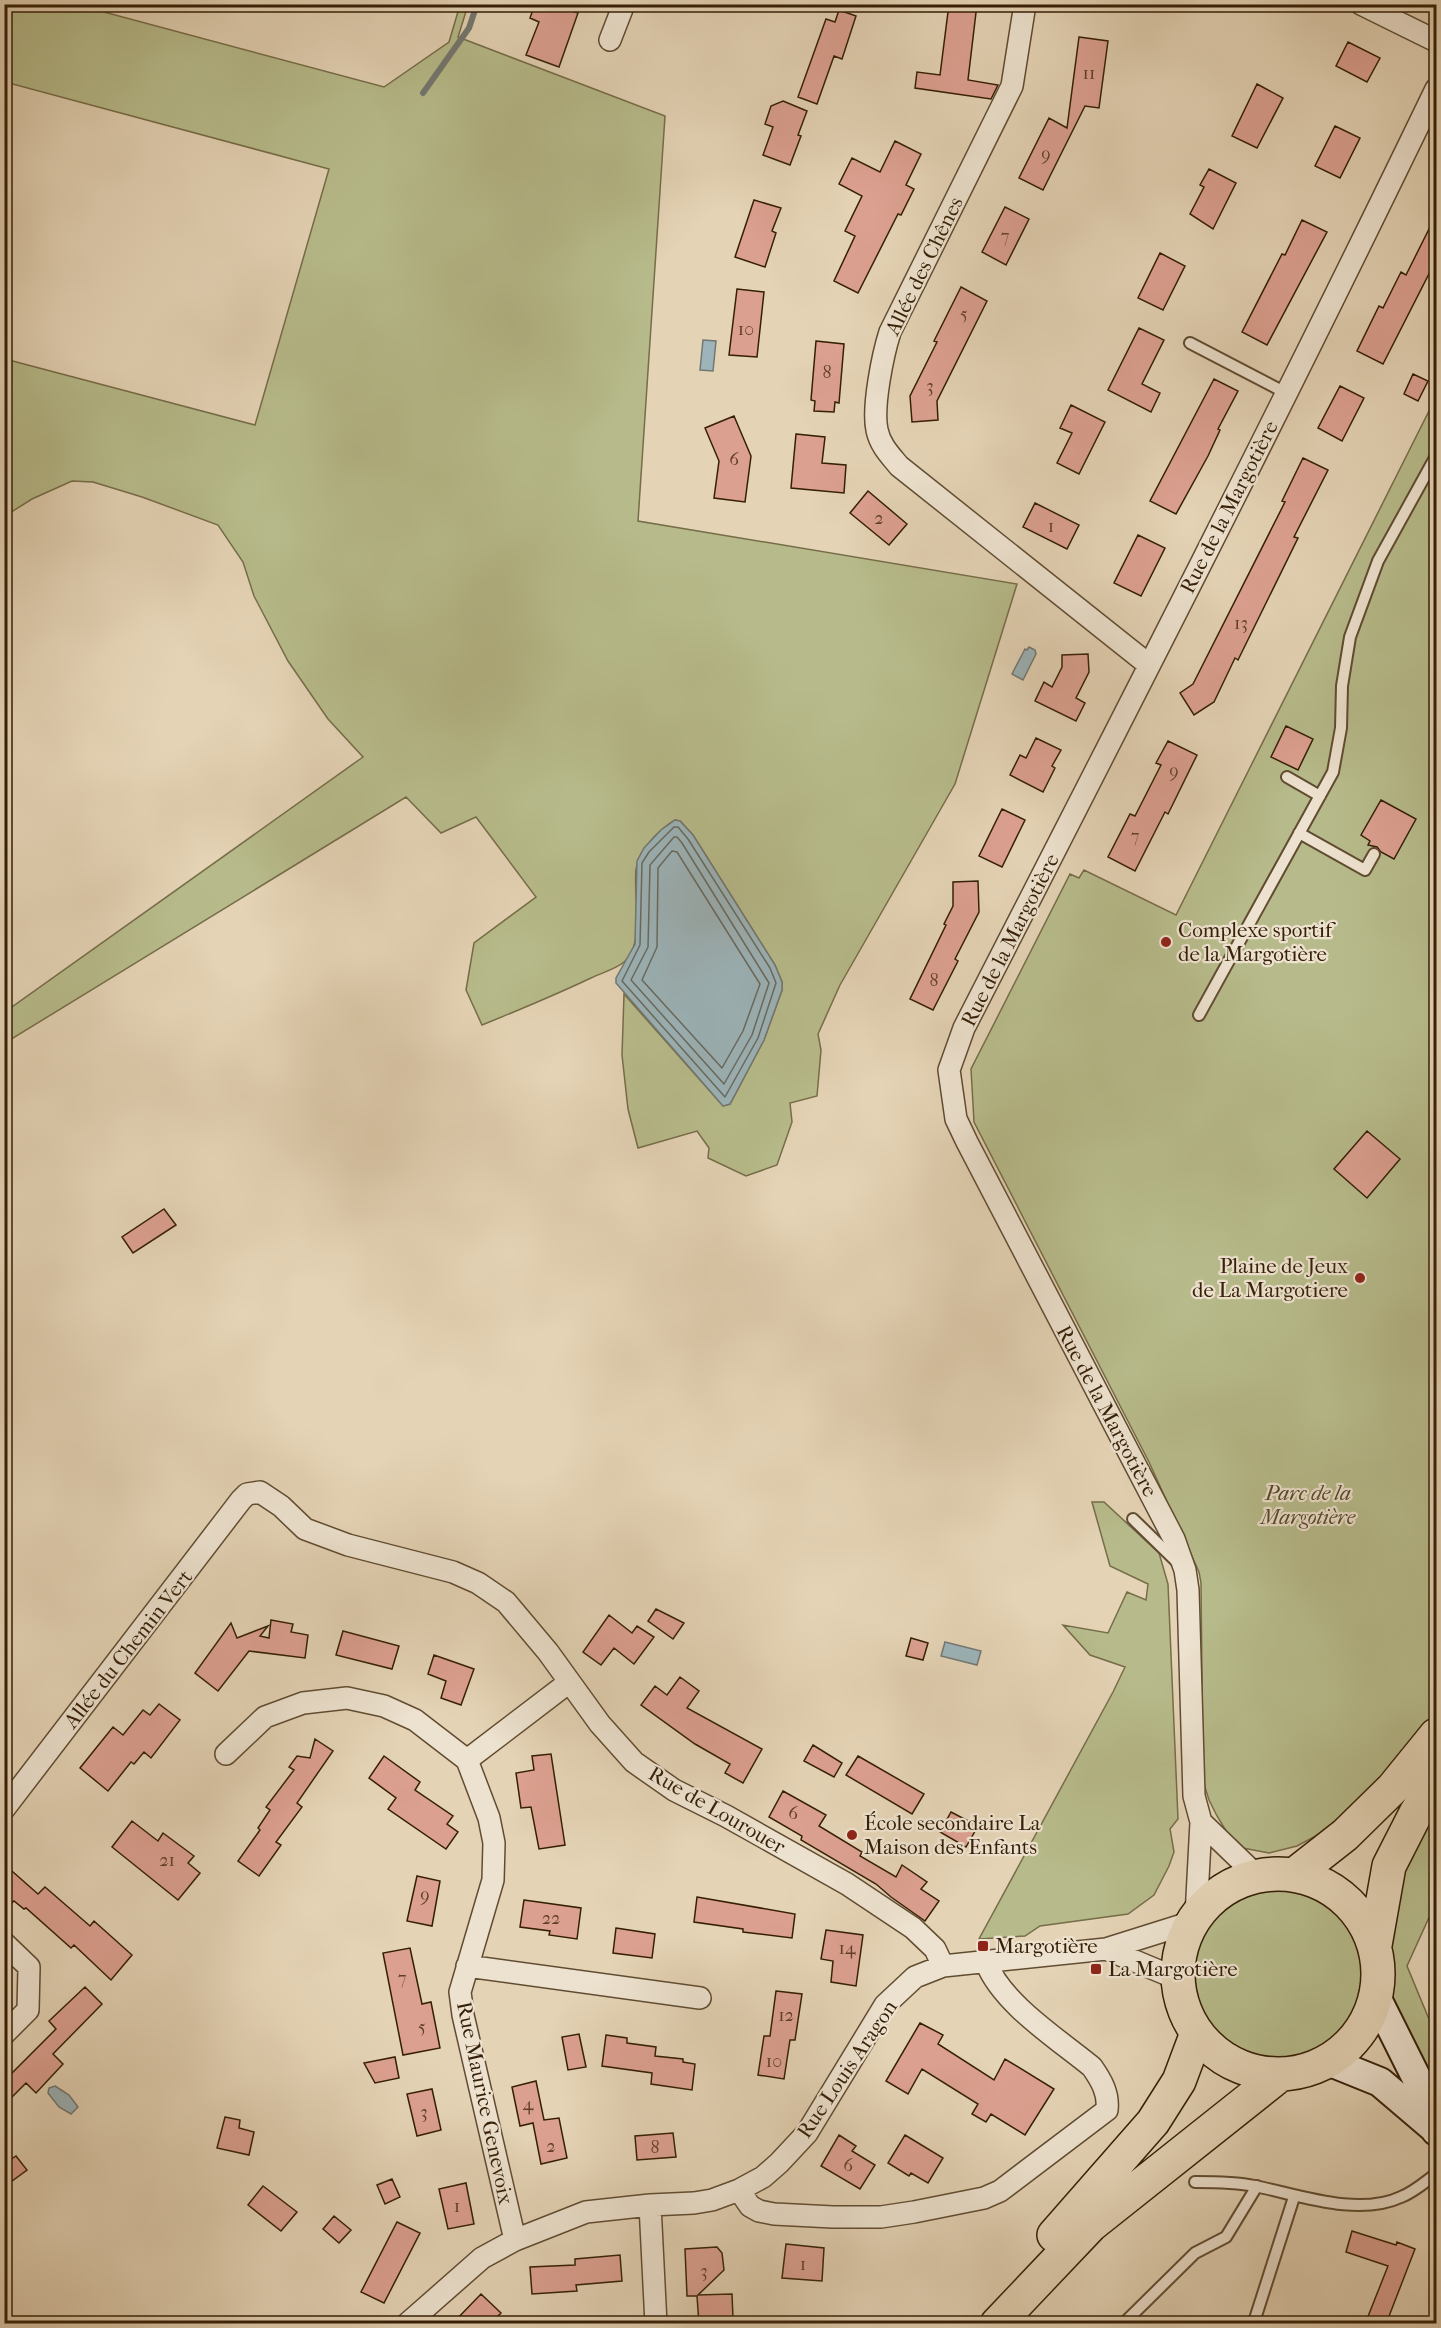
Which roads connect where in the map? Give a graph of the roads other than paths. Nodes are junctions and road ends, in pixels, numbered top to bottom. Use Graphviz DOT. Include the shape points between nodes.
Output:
graph roads {
  1 [pos="624,4"];
  2 [pos="1025,4"];
  3 [pos="1361,4"];
  4 [pos="610,40"];
  5 [pos="1437,41"];
  6 [pos="1437,47"];
  7 [pos="1437,56"];
  8 [pos="1437,89"];
  9 [pos="1190,344"];
  10 [pos="1286,393"];
  11 [pos="1437,456"];
  12 [pos="1149,665"];
  13 [pos="1287,777"];
  14 [pos="1320,796"];
  15 [pos="1299,833"];
  16 [pos="1374,854"];
  17 [pos="1199,1015"];
  18 [pos="253,1492"];
  19 [pos="1133,1519"];
  20 [pos="1185,1570"];
  21 [pos="568,1683"];
  22 [pos="1437,1735"];
  23 [pos="226,1754"];
  24 [pos="467,1760"];
  25 [pos="1437,1783"];
  26 [pos="4,1809"];
  27 [pos="1201,1822"];
  28 [pos="1294,1875"];
  29 [pos="1257,1876"];
  30 [pos="1194,1919"];
  31 [pos="4,1943"];
  32 [pos="1375,1946"];
  33 [pos="1106,1949"];
  34 [pos="986,1962"];
  35 [pos="467,1966"];
  36 [pos="943,1966"];
  37 [pos="1178,1979"];
  38 [pos="1376,1997"];
  39 [pos="700,1998"];
  40 [pos="1197,2033"];
  41 [pos="4,2034"];
  42 [pos="1328,2061"];
  43 [pos="1281,2074"];
  44 [pos="1436,2131"];
  45 [pos="1437,2174"];
  46 [pos="1195,2182"];
  47 [pos="1257,2186"];
  48 [pos="739,2190"];
  49 [pos="1294,2197"];
  50 [pos="650,2205"];
  51 [pos="515,2240"];
  52 [pos="1254,2322"];
  53 [pos="407,2324"];
  54 [pos="656,2324"];
  55 [pos="977,2324"];
  56 [pos="997,2324"];
  57 [pos="1123,2324"];
  1 -- 4 [label="street"];
  2 -- 12 [label="street, Allée des Chênes" via="1012,86 890,332 884,350 877,430 884,448 899,466"];
  3 -- 5 [label="street"];
  6 -- 7 [label="street"];
  8 -- 10 [label="street, Rue de la Margotière"];
  9 -- 10 [label="lane"];
  10 -- 12 [label="street, Rue de la Margotière"];
  11 -- 14 [label="lane" via="1378,561 1350,637 1334,772"];
  12 -- 20 [label="street, Rue de la Margotière" via="964,1028 949,1071 959,1127 1174,1539"];
  13 -- 14 [label="lane"];
  14 -- 15 [label="lane"];
  15 -- 16 [label="lane" via="1365,870"];
  15 -- 17 [label="lane"];
  18 -- 21 [label="street, Rue de Lourouer" via="266,1495 305,1529 348,1545 453,1572 478,1583 517,1613"];
  18 -- 26 [label="street, Allée du Chemin Vert" via="241,1500"];
  19 -- 20 [label="lane"];
  20 -- 27 [label="street, Rue de la Margotière" via="1194,1796"];
  21 -- 24 [label="street"];
  21 -- 36 [label="street, Rue de Lourouer" via="634,1762 674,1790 856,1890 913,1928 935,1949"];
  22 -- 28 [label="main road" via="1393,1788 1345,1835"];
  23 -- 24 [label="street" via="265,1717 303,1703 347,1698 384,1706 415,1720"];
  24 -- 35 [label="street, Rue Maurice Genevoix" via="494,1843 493,1880"];
  25 -- 32 [label="main road" via="1416,1813 1389,1866"];
  27 -- 29 [label="street"];
  27 -- 30 [label="street, Rue de la Margotière"];
  28 -- 29 [label="main road"];
  28 -- 32 [label="main road" via="1321,1883 1344,1898 1363,1920"];
  29 -- 30 [label="main road" via="1223,1890"];
  30 -- 33 [label="street, Rue Louis Aragon"];
  30 -- 37 [label="main road" via="1181,1950"];
  31 -- 41 [label="street" via="28,1967 28,2010"];
  32 -- 38 [label="main road" via="1379,1971"];
  33 -- 34 [label="street, Rue Louis Aragon"];
  33 -- 37 [label="street, Rue Louis Aragon"];
  34 -- 36 [label="street, Rue Louis Aragon"];
  34 -- 48 [label="street" via="992,1976 1019,2006 1099,2076 1108,2101 1107,2110 1097,2120 1000,2191 984,2198 914,2212 857,2217 774,2214 750,2206"];
  35 -- 39 [label="street"];
  35 -- 51 [label="street, Rue Maurice Genevoix" via="460,1992 463,2015"];
  36 -- 48 [label="street, Rue Louis Aragon" via="915,1977 885,2006 807,2133 763,2177"];
  37 -- 40 [label="main road" via="1183,2007"];
  38 -- 42 [label="main road" via="1359,2034"];
  38 -- 44 [label="street" via="1422,2089"];
  40 -- 43 [label="main road" via="1213,2051 1234,2064 1257,2072"];
  40 -- 55 [label="main road" via="1179,2082 1153,2122"];
  42 -- 43 [label="main road"];
  42 -- 44 [label="street" via="1380,2082"];
  43 -- 56 [label="main road" via="1091,2225"];
  45 -- 49 [label="lane" via="1401,2198 1367,2206"];
  46 -- 47 [label="lane"];
  47 -- 49 [label="lane"];
  47 -- 57 [label="lane" via="1226,2237 1194,2253"];
  48 -- 50 [label="street, Rue Louis Aragon" via="712,2200"];
  49 -- 52 [label="lane"];
  50 -- 51 [label="street, Rue Louis Aragon" via="586,2212"];
  50 -- 54 [label="street"];
  51 -- 53 [label="street, Rue Louis Aragon" via="482,2258"];
}
